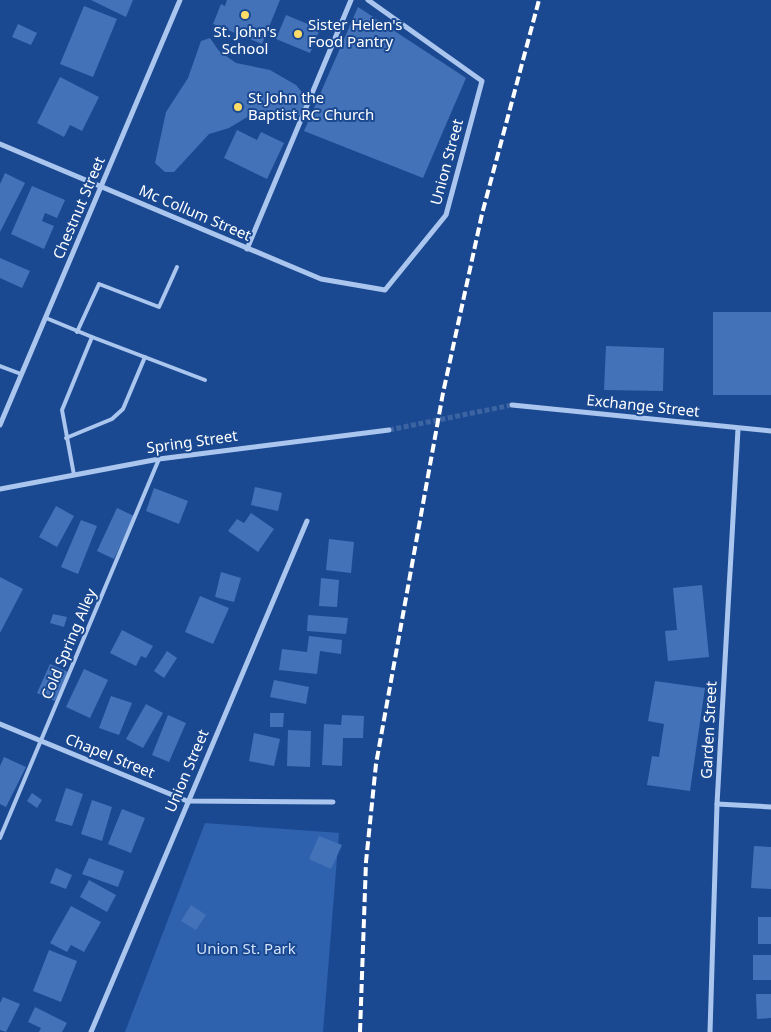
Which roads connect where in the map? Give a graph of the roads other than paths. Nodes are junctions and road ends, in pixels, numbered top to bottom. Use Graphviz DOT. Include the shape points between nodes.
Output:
graph roads {
  1 [pos="180,0"];
  2 [pos="351,0"];
  3 [pos="368,0"];
  4 [pos="380,0"];
  5 [pos="377,6"];
  6 [pos="0,144"];
  7 [pos="101,186"];
  8 [pos="247,249"];
  9 [pos="176,267"];
  10 [pos="385,290"];
  11 [pos="46,318"];
  12 [pos="77,332"];
  13 [pos="92,337"];
  14 [pos="145,357"];
  15 [pos="0,366"];
  16 [pos="21,374"];
  17 [pos="205,380"];
  18 [pos="512,405"];
  19 [pos="0,425"];
  20 [pos="738,429"];
  21 [pos="389,430"];
  22 [pos="771,431"];
  23 [pos="66,438"];
  24 [pos="159,459"];
  25 [pos="74,475"];
  26 [pos="0,489"];
  27 [pos="307,521"];
  28 [pos="0,724"];
  29 [pos="41,741"];
  30 [pos="187,801"];
  31 [pos="333,802"];
  32 [pos="717,804"];
  33 [pos="771,807"];
  34 [pos="0,838"];
  35 [pos="91,1032"];
  36 [pos="710,1032"];
  1 -- 7 [label="street, Chestnut Street"];
  2 -- 8 [label="street"];
  3 -- 5 [label="street"];
  4 -- 5 [label="street"];
  5 -- 10 [label="street, Union Street" via="482,81 446,215"];
  6 -- 7 [label="street, Mc Collum Street"];
  7 -- 8 [label="street, Mc Collum Street"];
  7 -- 11 [label="street, Chestnut Street"];
  8 -- 10 [label="street, Mc Collum Street" via="321,279"];
  9 -- 12 [label="lane" via="159,307 99,284"];
  11 -- 12 [label="lane"];
  11 -- 16 [label="street, Chestnut Street"];
  12 -- 13 [label="lane"];
  13 -- 14 [label="lane"];
  13 -- 23 [label="lane" via="62,410"];
  14 -- 17 [label="lane"];
  14 -- 23 [label="lane" via="123,409 112,419"];
  15 -- 16 [label="lane"];
  16 -- 19 [label="street, Chestnut Street"];
  18 -- 20 [label="street, Exchange Street"];
  20 -- 22 [label="street, Exchange Street"];
  20 -- 32 [label="street, Garden Street"];
  21 -- 24 [label="street, Spring Street"];
  23 -- 25 [label="lane"];
  24 -- 25 [label="street, Spring Street"];
  24 -- 29 [label="lane, Cold Spring Alley"];
  25 -- 26 [label="street, Spring Street"];
  27 -- 30 [label="street, Union Street"];
  28 -- 29 [label="street, Chapel Street"];
  29 -- 30 [label="street, Chapel Street"];
  29 -- 34 [label="lane, Cold Spring Alley"];
  30 -- 31 [label="street, Chapel Street"];
  30 -- 35 [label="street, Union Street"];
  32 -- 33 [label="street"];
  32 -- 36 [label="street, Garden Street"];
}
